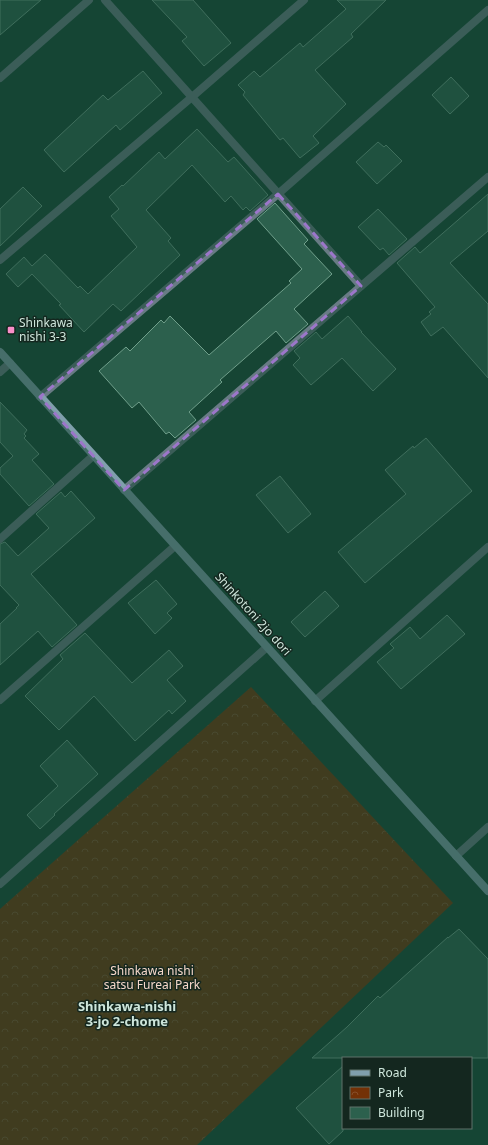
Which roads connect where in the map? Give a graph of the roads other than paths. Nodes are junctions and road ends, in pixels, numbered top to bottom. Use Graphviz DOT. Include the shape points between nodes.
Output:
graph roads {
  1 [pos="89,0"];
  2 [pos="105,0"];
  3 [pos="304,0"];
  4 [pos="488,10"];
  5 [pos="0,78"];
  6 [pos="192,97"];
  7 [pos="488,177"];
  8 [pos="278,194"];
  9 [pos="0,260"];
  10 [pos="361,286"];
  11 [pos="0,352"];
  12 [pos="10,364"];
  13 [pos="0,372"];
  14 [pos="40,397"];
  15 [pos="93,456"];
  16 [pos="124,490"];
  17 [pos="0,539"];
  18 [pos="175,546"];
  19 [pos="488,547"];
  20 [pos="266,646"];
  21 [pos="0,700"];
  22 [pos="315,700"];
  23 [pos="488,827"];
  24 [pos="456,856"];
  25 [pos="1,881"];
  26 [pos="488,891"];
  1 -- 5 [label="street"];
  2 -- 6 [label="street"];
  3 -- 6 [label="street"];
  4 -- 8 [label="street"];
  6 -- 8 [label="street"];
  6 -- 9 [label="street"];
  7 -- 10 [label="street"];
  8 -- 10 [label="street"];
  8 -- 14 [label="street"];
  10 -- 16 [label="street"];
  11 -- 12 [label="street, Shinkotoni 2jo dori"];
  12 -- 13 [label="street"];
  12 -- 14 [label="street, Shinkotoni 2jo dori"];
  14 -- 15 [label="street, Shinkotoni 2jo dori"];
  15 -- 16 [label="street, Shinkotoni 2jo dori"];
  15 -- 17 [label="street"];
  16 -- 18 [label="street, Shinkotoni 2jo dori"];
  18 -- 20 [label="street, Shinkotoni 2jo dori"];
  18 -- 21 [label="street"];
  19 -- 22 [label="street"];
  20 -- 22 [label="street, Shinkotoni 2jo dori"];
  20 -- 25 [label="street"];
  22 -- 24 [label="street, Shinkotoni 2jo dori"];
  23 -- 24 [label="street"];
  24 -- 26 [label="street, Shinkotoni 2jo dori"];
}
